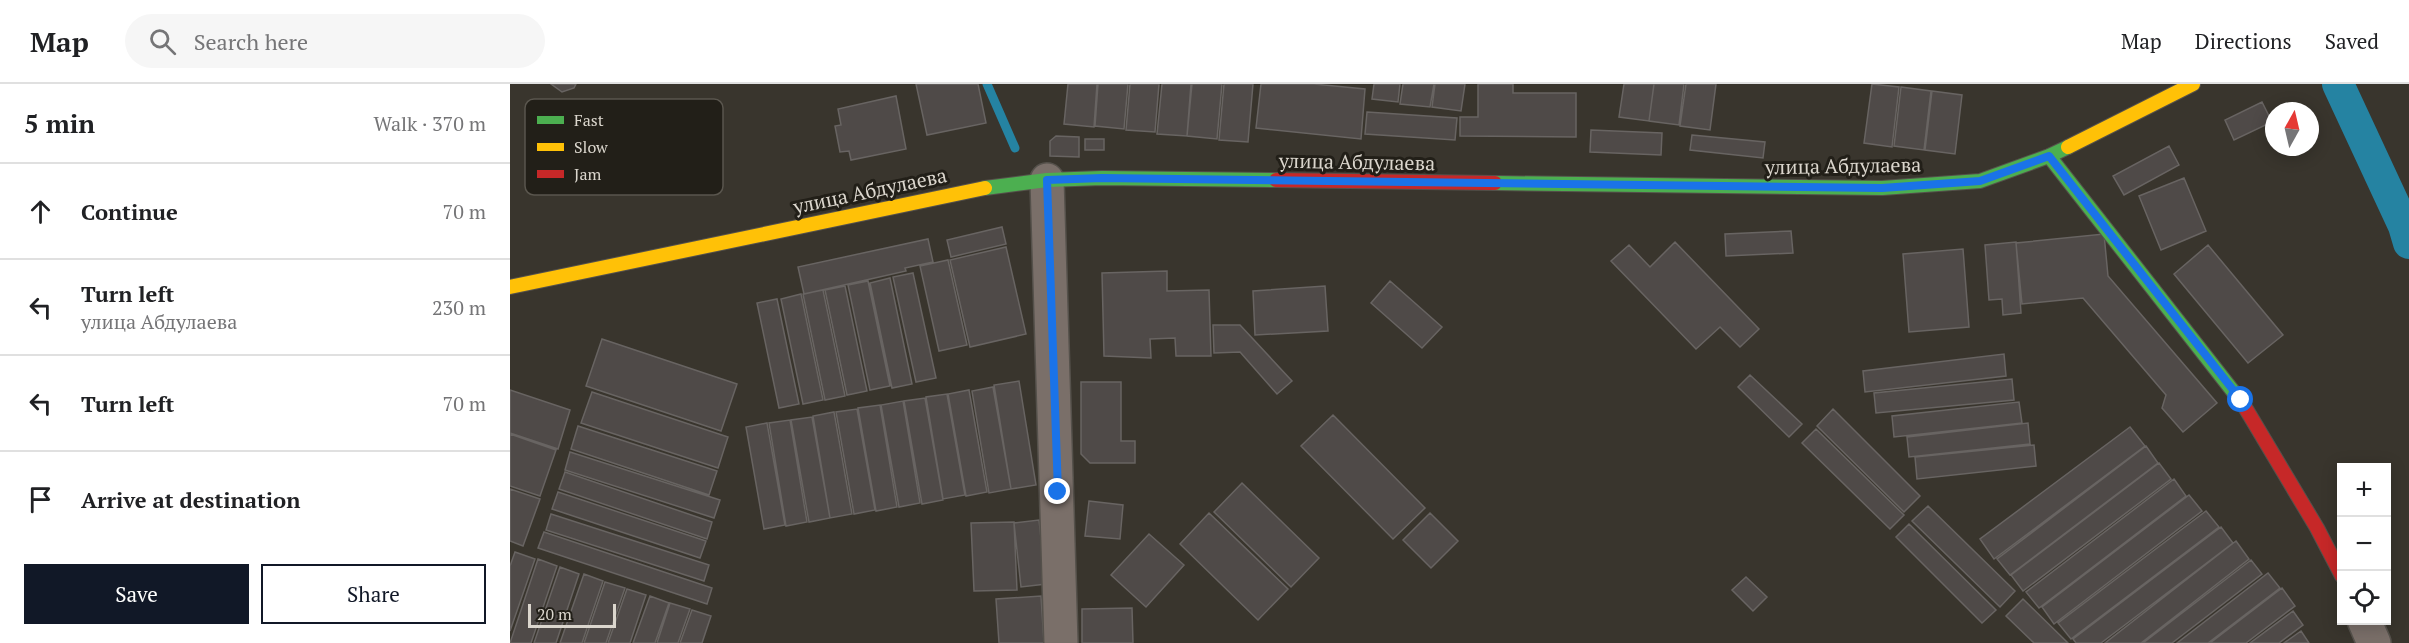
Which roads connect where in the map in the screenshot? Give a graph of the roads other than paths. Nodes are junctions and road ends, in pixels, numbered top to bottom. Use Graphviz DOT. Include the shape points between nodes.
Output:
graph roads {
  1 [pos="2193,84"];
  2 [pos="2049,156"];
  3 [pos="1047,180"];
  4 [pos="510,287"];
  5 [pos="2339,571"];
  6 [pos="2366,625"];
  7 [pos="1061,643"];
  8 [pos="2374,643"];
  1 -- 2 [label="street, улица Абдулаева"];
  2 -- 3 [label="street, улица Абдулаева" via="1980,181 1882,188"];
  2 -- 5 [label="street" via="2241,400"];
  3 -- 4 [label="street, улица Абдулаева" via="975,189"];
  3 -- 7 [label="street"];
  6 -- 8 [label="street"];
}
